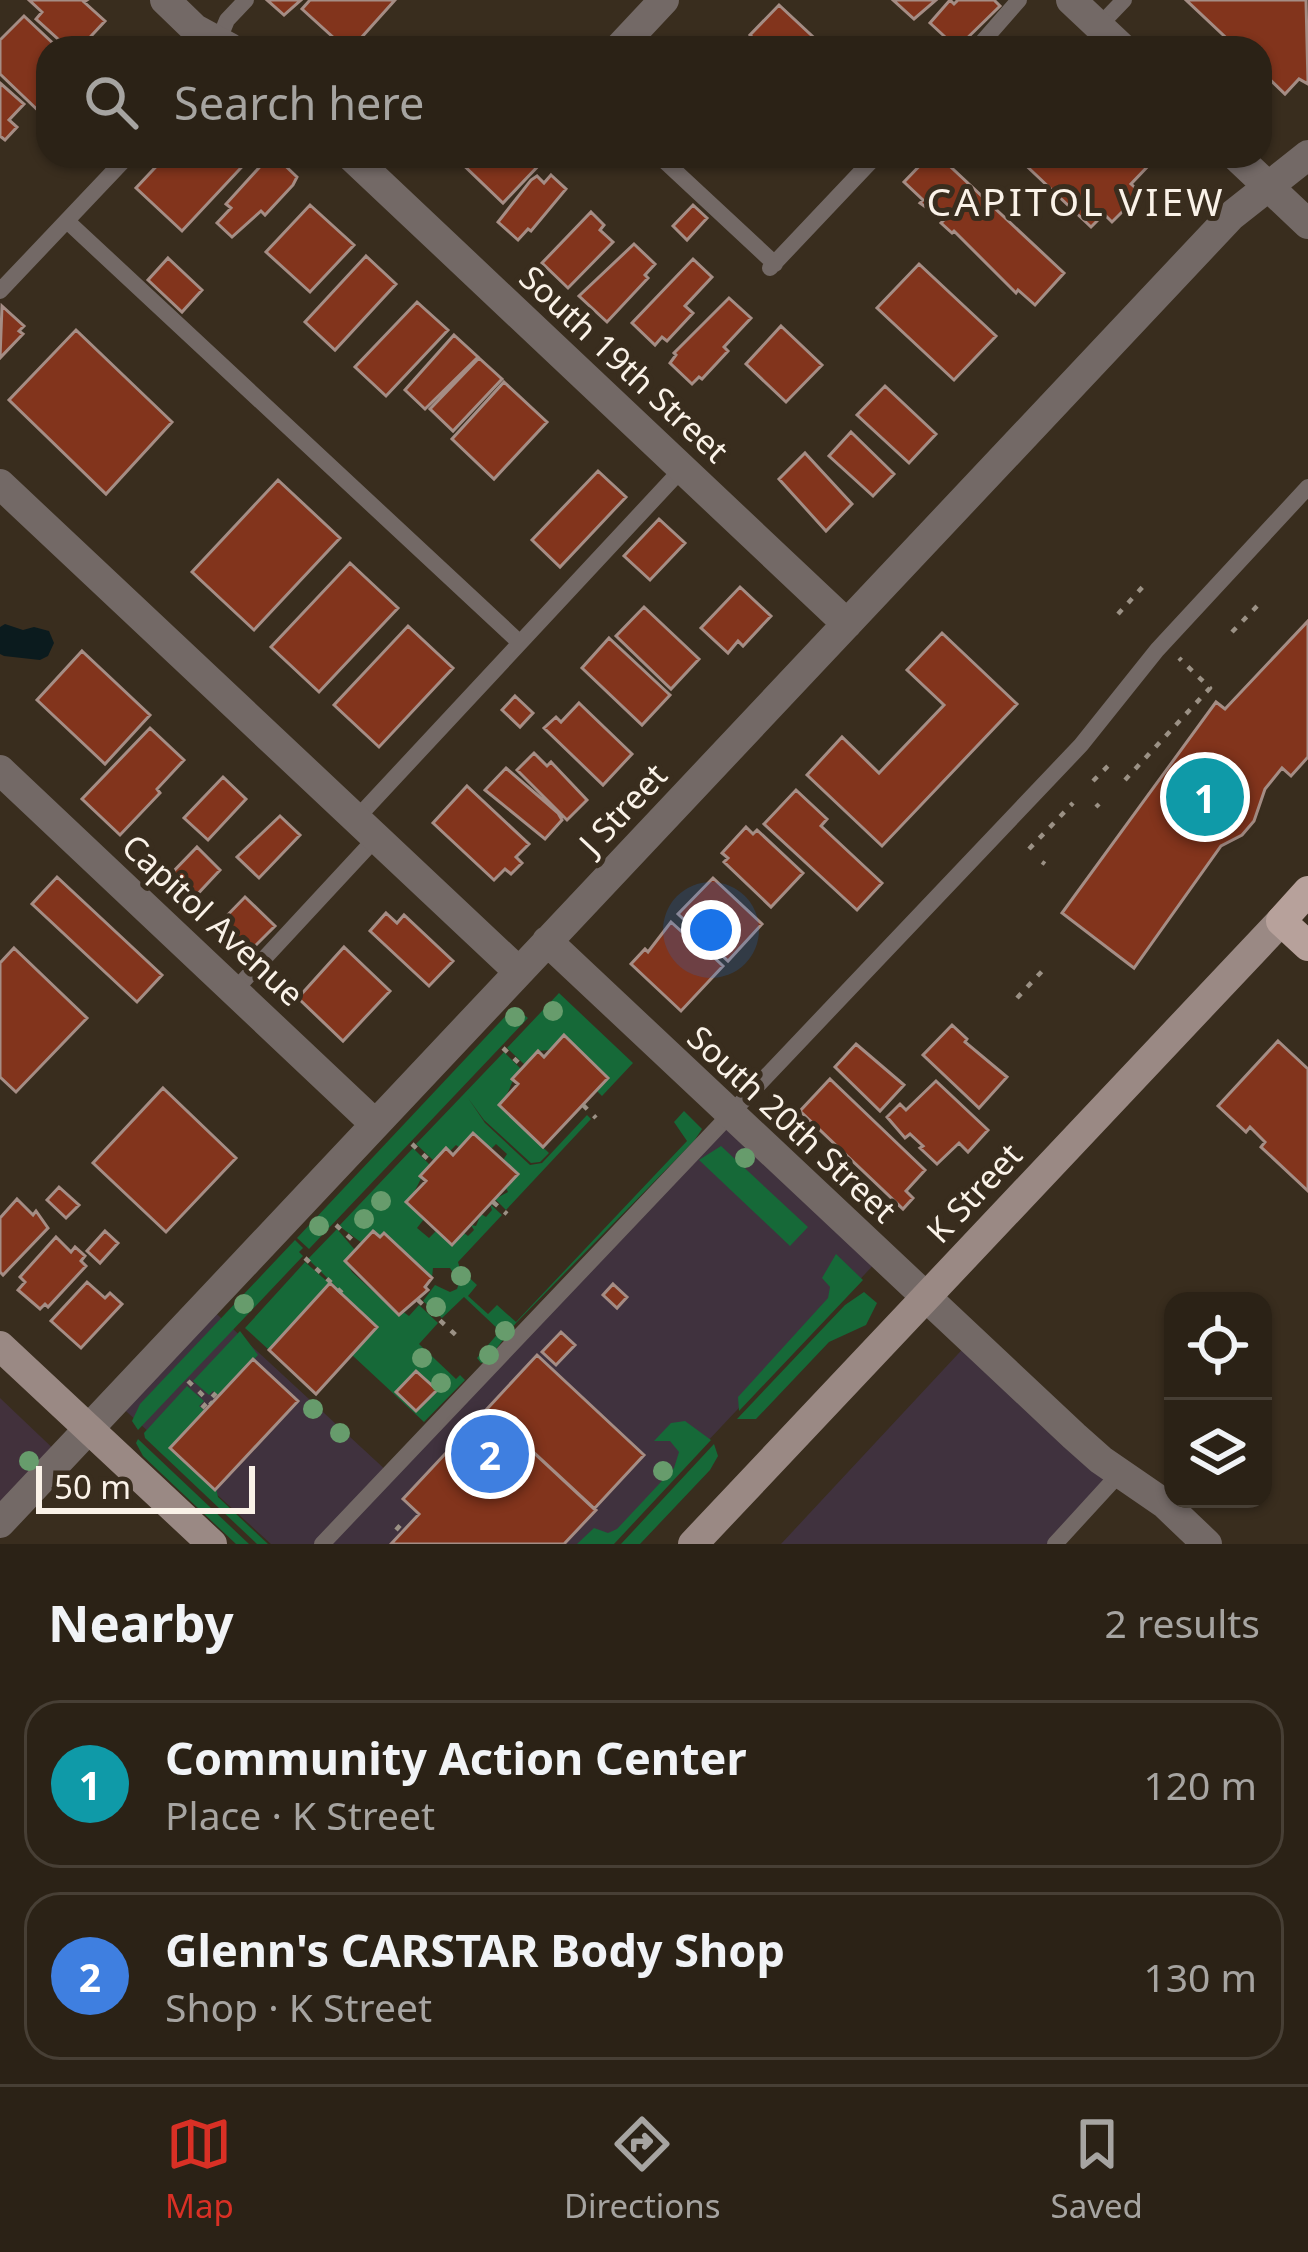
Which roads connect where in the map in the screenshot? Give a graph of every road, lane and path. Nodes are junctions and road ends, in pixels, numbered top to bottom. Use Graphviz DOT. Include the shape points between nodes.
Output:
graph roads {
  1 [pos="164,0"];
  2 [pos="246,0"];
  3 [pos="664,0"];
  4 [pos="1019,0"];
  5 [pos="1071,0"];
  6 [pos="1124,0"];
  7 [pos="206,36"];
  8 [pos="223,36"];
  9 [pos="630,36"];
  10 [pos="987,36"];
  11 [pos="1110,36"];
  12 [pos="1111,36"];
  13 [pos="1308,155"];
  14 [pos="117,168"];
  15 [pos="364,168"];
  16 [pos="671,168"];
  17 [pos="865,168"];
  18 [pos="1248,168"];
  19 [pos="1268,187"];
  20 [pos="67,221"];
  21 [pos="1308,224"];
  22 [pos="0,291"];
  23 [pos="682,469"];
  24 [pos="0,484"];
  25 [pos="1308,487"];
  26 [pos="1148,581"];
  27 [pos="1263,600"];
  28 [pos="1118,614"];
  29 [pos="847,624"];
  30 [pos="1232,632"];
  31 [pos="518,641"];
  32 [pos="1188,667"];
  33 [pos="1109,765"];
  34 [pos="0,770"];
  35 [pos="1125,780"];
  36 [pos="1093,781"];
  37 [pos="1073,803"];
  38 [pos="366,829"];
  39 [pos="1029,849"];
  40 [pos="1308,891"];
  41 [pos="1280,921"];
  42 [pos="547,941"];
  43 [pos="1308,946"];
  44 [pos="1045,968"];
  45 [pos="518,971"];
  46 [pos="234,991"];
  47 [pos="1017,998"];
  48 [pos="503,1048"];
  49 [pos="523,1067"];
  50 [pos="583,1105"];
  51 [pos="730,1115"];
  52 [pos="596,1118"];
  53 [pos="375,1124"];
  54 [pos="412,1144"];
  55 [pos="432,1163"];
  56 [pos="493,1202"];
  57 [pos="507,1214"];
  58 [pos="336,1225"];
  59 [pos="358,1246"];
  60 [pos="305,1258"];
  61 [pos="342,1293"];
  62 [pos="925,1298"];
  63 [pos="418,1300"];
  64 [pos="460,1339"];
  65 [pos="0,1346"];
  66 [pos="188,1381"];
  67 [pos="216,1394"];
  68 [pos="210,1402"];
  69 [pos="202,1408"];
  70 [pos="89,1429"];
  71 [pos="1120,1473"];
  72 [pos="404,1521"];
  73 [pos="0,1523"];
  74 [pos="396,1530"];
  75 [pos="212,1544"];
  76 [pos="322,1544"];
  77 [pos="693,1544"];
  78 [pos="1055,1544"];
  79 [pos="1207,1544"];
  1 -- 7 [label="street"];
  2 -- 8 [label="lane"];
  3 -- 9 [label="street"];
  4 -- 10 [label="lane"];
  5 -- 11 [label="street"];
  6 -- 12 [label="lane"];
  13 -- 19 [label="street, J Street"];
  14 -- 20 [label="lane"];
  15 -- 23 [label="street, South 19th Street"];
  16 -- 17 [label="lane" via="772,266"];
  18 -- 19 [label="street"];
  19 -- 21 [label="street"];
  19 -- 29 [label="street, J Street" via="1231,216"];
  20 -- 22 [label="lane"];
  20 -- 31 [label="lane"];
  23 -- 29 [label="street, South 19th Street"];
  23 -- 31 [label="lane"];
  24 -- 38 [label="street"];
  25 -- 51 [label="lane" via="1157,650 1101,724"];
  26 -- 28 [label="path"];
  27 -- 30 [label="path"];
  29 -- 42 [label="street, J Street"];
  31 -- 38 [label="lane"];
  32 -- 35 [label="path" via="1210,688"];
  33 -- 36 [label="path"];
  34 -- 46 [label="street, Capitol Avenue"];
  37 -- 39 [label="path"];
  38 -- 45 [label="street"];
  38 -- 46 [label="lane"];
  40 -- 41 [label="main road, K Street"];
  41 -- 43 [label="main road"];
  41 -- 62 [label="main road, K Street"];
  42 -- 45 [label="street, J Street"];
  42 -- 51 [label="street, South 20th Street"];
  44 -- 47 [label="path"];
  45 -- 53 [label="street, J Street"];
  46 -- 53 [label="street, Capitol Avenue"];
  48 -- 49 [label="path"];
  50 -- 52 [label="path"];
  51 -- 62 [label="street, South 20th Street"];
  51 -- 76 [label="lane"];
  53 -- 70 [label="street, J Street"];
  54 -- 55 [label="path"];
  56 -- 57 [label="path"];
  58 -- 59 [label="path"];
  60 -- 61 [label="path"];
  62 -- 71 [label="street, South 20th Street"];
  62 -- 77 [label="main road, K Street"];
  63 -- 64 [label="path"];
  65 -- 70 [label="main road"];
  66 -- 68 [label="path"];
  67 -- 68 [label="path"];
  68 -- 69 [label="path"];
  70 -- 73 [label="street, J Street"];
  70 -- 75 [label="main road"];
  71 -- 78 [label="lane"];
  71 -- 79 [label="street, South 20th Street"];
  72 -- 74 [label="path"];
}
